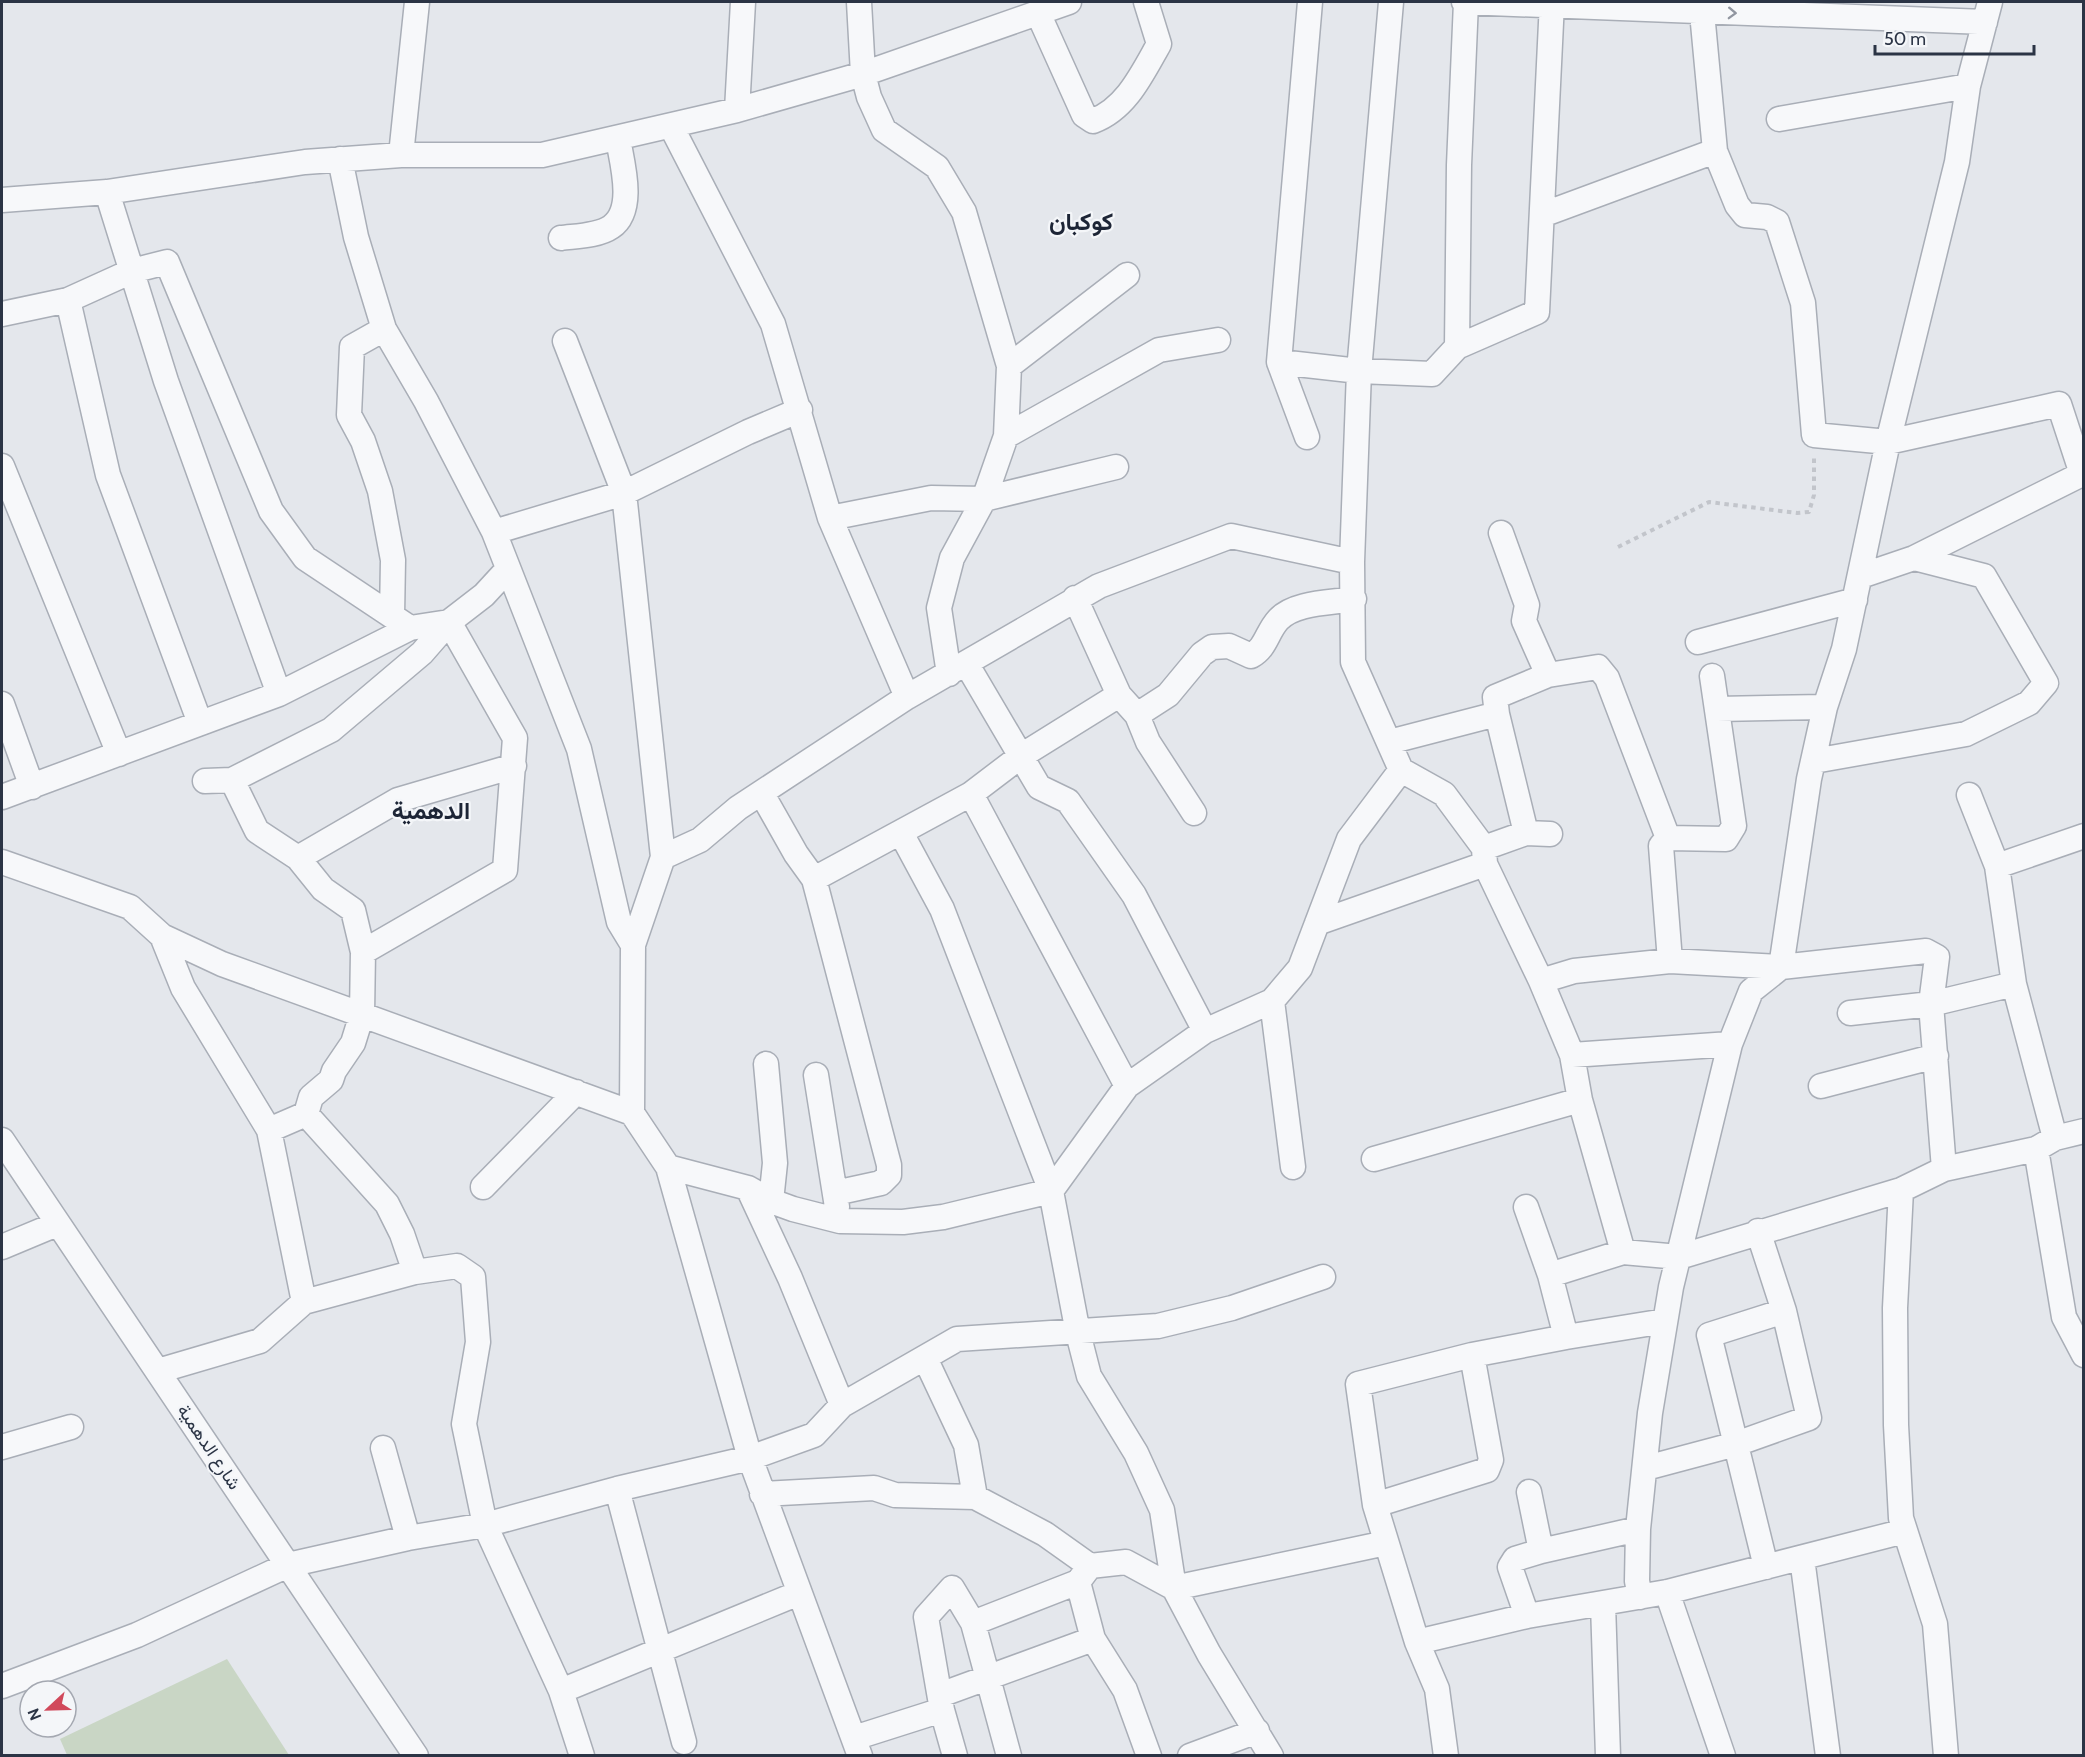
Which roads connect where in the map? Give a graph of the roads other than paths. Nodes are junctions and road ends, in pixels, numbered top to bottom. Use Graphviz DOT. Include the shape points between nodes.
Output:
graph roads {
  1 [pos="417,2"];
  2 [pos="743,2"];
  3 [pos="859,2"];
  4 [pos="1069,2"];
  5 [pos="1146,2"];
  6 [pos="1310,2"];
  7 [pos="1391,2"];
  8 [pos="1465,2"];
  9 [pos="1552,4"];
  10 [pos="1701,7"];
  11 [pos="1987,12"];
  12 [pos="1038,13"];
  13 [pos="863,74"];
  14 [pos="1968,86"];
  15 [pos="737,110"];
  16 [pos="1779,119"];
  17 [pos="671,126"];
  18 [pos="618,139"];
  19 [pos="1715,150"];
  20 [pos="402,155"];
  21 [pos="340,159"];
  22 [pos="106,192"];
  23 [pos="2,200"];
  24 [pos="1542,214"];
  25 [pos="561,238"];
  26 [pos="132,271"];
  27 [pos="1127,275"];
  28 [pos="68,300"];
  29 [pos="2,314"];
  30 [pos="384,329"];
  31 [pos="1218,340"];
  32 [pos="565,341"];
  33 [pos="1457,347"];
  34 [pos="1279,362"];
  35 [pos="1009,366"];
  36 [pos="1359,371"];
  37 [pos="800,410"];
  38 [pos="1006,436"];
  39 [pos="1307,437"];
  40 [pos="1888,442"];
  41 [pos="2,466"];
  42 [pos="1116,467"];
  43 [pos="624,493"];
  44 [pos="984,499"];
  45 [pos="830,518"];
  46 [pos="494,532"];
  47 [pos="1501,533"];
  48 [pos="1914,558"];
  49 [pos="1352,562"];
  50 [pos="507,570"];
  51 [pos="1861,576"];
  52 [pos="1075,598"];
  53 [pos="1354,599"];
  54 [pos="1855,600"];
  55 [pos="401,622"];
  56 [pos="449,622"];
  57 [pos="1698,642"];
  58 [pos="958,668"];
  59 [pos="1548,675"];
  60 [pos="1713,676"];
  61 [pos="279,694"];
  62 [pos="1119,695"];
  63 [pos="907,697"];
  64 [pos="2,704"];
  65 [pos="1825,707"];
  66 [pos="1717,709"];
  67 [pos="1497,714"];
  68 [pos="1137,715"];
  69 [pos="200,723"];
  70 [pos="1389,742"];
  71 [pos="119,754"];
  72 [pos="1021,756"];
  73 [pos="1814,761"];
  74 [pos="514,766"];
  75 [pos="1401,770"];
  76 [pos="232,780"];
  77 [pos="205,782"];
  78 [pos="32,787"];
  79 [pos="762,794"];
  80 [pos="971,794"];
  81 [pos="1969,795"];
  82 [pos="2,797"];
  83 [pos="1194,813"];
  84 [pos="901,833"];
  85 [pos="2084,836"];
  86 [pos="1668,838"];
  87 [pos="1484,856"];
  88 [pos="663,857"];
  89 [pos="298,858"];
  90 [pos="2,862"];
  91 [pos="1997,866"];
  92 [pos="814,879"];
  93 [pos="1317,923"];
  94 [pos="162,936"];
  95 [pos="633,945"];
  96 [pos="363,952"];
  97 [pos="1670,961"];
  98 [pos="1781,968"];
  99 [pos="1541,981"];
  100 [pos="2014,984"];
  101 [pos="1272,1001"];
  102 [pos="1931,1004"];
  103 [pos="1850,1013"];
  104 [pos="362,1014"];
  105 [pos="1205,1030"];
  106 [pos="1730,1044"];
  107 [pos="1572,1055"];
  108 [pos="1936,1056"];
  109 [pos="766,1064"];
  110 [pos="816,1075"];
  111 [pos="1127,1086"];
  112 [pos="1821,1086"];
  113 [pos="576,1092"];
  114 [pos="1580,1100"];
  115 [pos="632,1113"];
  116 [pos="306,1114"];
  117 [pos="269,1130"];
  118 [pos="2084,1131"];
  119 [pos="2,1140"];
  120 [pos="2045,1143"];
  121 [pos="1374,1159"];
  122 [pos="668,1167"];
  123 [pos="1293,1167"];
  124 [pos="1944,1169"];
  125 [pos="483,1187"];
  126 [pos="748,1188"];
  127 [pos="1901,1190"];
  128 [pos="1051,1191"];
  129 [pos="835,1193"];
  130 [pos="771,1201"];
  131 [pos="1526,1207"];
  132 [pos="840,1221"];
  133 [pos="57,1224"];
  134 [pos="1758,1231"];
  135 [pos="2,1247"];
  136 [pos="1623,1252"];
  137 [pos="1679,1257"];
  138 [pos="415,1272"];
  139 [pos="1550,1275"];
  140 [pos="1323,1277"];
  141 [pos="304,1302"];
  142 [pos="1784,1311"];
  143 [pos="1665,1321"];
  144 [pos="1078,1333"];
  145 [pos="1566,1337"];
  146 [pos="1472,1355"];
  147 [pos="2084,1355"];
  148 [pos="924,1358"];
  149 [pos="158,1371"];
  150 [pos="842,1405"];
  151 [pos="71,1427"];
  152 [pos="1736,1444"];
  153 [pos="2,1447"];
  154 [pos="383,1448"];
  155 [pos="750,1458"];
  156 [pos="1646,1468"];
  157 [pos="616,1489"];
  158 [pos="1529,1492"];
  159 [pos="762,1494"];
  160 [pos="975,1497"];
  161 [pos="1375,1505"];
  162 [pos="485,1525"];
  163 [pos="1638,1529"];
  164 [pos="1905,1531"];
  165 [pos="408,1538"];
  166 [pos="1386,1543"];
  167 [pos="1542,1551"];
  168 [pos="1802,1558"];
  169 [pos="288,1565"];
  170 [pos="1766,1567"];
  171 [pos="1084,1574"];
  172 [pos="1174,1588"];
  173 [pos="1667,1592"];
  174 [pos="800,1593"];
  175 [pos="1640,1597"];
  176 [pos="1603,1604"];
  177 [pos="1527,1616"];
  178 [pos="974,1623"];
  179 [pos="1093,1639"];
  180 [pos="1417,1642"];
  181 [pos="660,1651"];
  182 [pos="990,1679"];
  183 [pos="2,1686"];
  184 [pos="561,1691"];
  185 [pos="941,1702"];
  186 [pos="1257,1731"];
  187 [pos="684,1742"];
  188 [pos="857,1747"];
  189 [pos="416,1755"];
  190 [pos="582,1755"];
  191 [pos="955,1755"];
  192 [pos="1009,1755"];
  193 [pos="1149,1755"];
  194 [pos="1190,1755"];
  195 [pos="1271,1755"];
  196 [pos="1446,1755"];
  197 [pos="1608,1755"];
  198 [pos="1723,1755"];
  199 [pos="1828,1755"];
  200 [pos="1946,1755"];
  1 -- 20 [label="street"];
  2 -- 15 [label="street"];
  3 -- 13 [label="street"];
  4 -- 12 [label="street"];
  5 -- 12 [label="street" via="1159,44 1137,83 1107,115 1093,121 1084,115"];
  6 -- 34 [label="street"];
  7 -- 36 [label="street"];
  8 -- 9 [label="street"];
  8 -- 33 [label="street"];
  9 -- 10 [label="street"];
  9 -- 24 [label="street"];
  10 -- 11 [label="street, one-way"];
  10 -- 19 [label="street"];
  11 -- 14 [label="street"];
  12 -- 13 [label="street"];
  13 -- 15 [label="street"];
  13 -- 35 [label="street" via="884,130 937,167 964,212"];
  14 -- 16 [label="street"];
  14 -- 40 [label="street" via="1957,162"];
  15 -- 17 [label="street"];
  17 -- 18 [label="street"];
  17 -- 37 [label="street" via="773,324"];
  18 -- 20 [label="street" via="542,155"];
  18 -- 25 [label="street" via="625,184 624,206 618,218 606,230"];
  19 -- 24 [label="street"];
  19 -- 40 [label="street" via="1745,215 1777,222 1803,303 1814,435"];
  20 -- 21 [label="street"];
  21 -- 22 [label="street"];
  21 -- 30 [label="street" via="356,237"];
  22 -- 23 [label="street"];
  22 -- 26 [label="street"];
  24 -- 33 [label="street" via="1537,312"];
  26 -- 28 [label="street"];
  26 -- 55 [label="street" via="167,262 271,511 305,558"];
  26 -- 61 [label="street" via="166,381"];
  27 -- 35 [label="street"];
  28 -- 29 [label="street"];
  28 -- 69 [label="street" via="108,475"];
  30 -- 46 [label="street"];
  30 -- 55 [label="street" via="352,347 349,415 363,441 380,491"];
  31 -- 38 [label="street" via="1159,350"];
  32 -- 43 [label="street"];
  33 -- 36 [label="street" via="1432,374"];
  34 -- 36 [label="street"];
  34 -- 39 [label="street"];
  35 -- 38 [label="street"];
  36 -- 49 [label="street"];
  37 -- 43 [label="street"];
  37 -- 45 [label="street"];
  38 -- 44 [label="street"];
  40 -- 48 [label="street" via="2059,404 2082,474"];
  40 -- 51 [label="street"];
  41 -- 71 [label="street"];
  42 -- 44 [label="street"];
  43 -- 46 [label="street"];
  43 -- 88 [label="street"];
  44 -- 45 [label="street" via="931,498"];
  44 -- 58 [label="street" via="952,558 939,608"];
  45 -- 63 [label="street"];
  46 -- 50 [label="street"];
  47 -- 59 [label="street" via="1527,605 1524,621"];
  48 -- 51 [label="street"];
  48 -- 73 [label="street" via="1984,576 2046,683 2029,703 1966,734"];
  49 -- 52 [label="street" via="1231,536 1099,585"];
  49 -- 53 [label="street"];
  50 -- 56 [label="street" via="484,596"];
  50 -- 95 [label="street" via="579,749 619,922"];
  51 -- 54 [label="street"];
  52 -- 58 [label="street"];
  52 -- 62 [label="street"];
  53 -- 68 [label="street" via="1296,608 1278,619 1260,652 1251,657 1229,646 1212,647 1168,695"];
  53 -- 70 [label="street" via="1353,662"];
  54 -- 57 [label="street"];
  54 -- 65 [label="street"];
  55 -- 56 [label="street"];
  55 -- 61 [label="street"];
  56 -- 74 [label="street" via="515,738"];
  56 -- 76 [label="street" via="422,653 331,730"];
  58 -- 63 [label="street"];
  58 -- 72 [label="street"];
  59 -- 67 [label="street" via="1495,697"];
  59 -- 86 [label="street" via="1598,666 1607,678"];
  60 -- 66 [label="street"];
  61 -- 69 [label="street"];
  62 -- 68 [label="street"];
  62 -- 72 [label="street"];
  63 -- 79 [label="street"];
  64 -- 78 [label="street"];
  65 -- 66 [label="street"];
  65 -- 73 [label="street"];
  66 -- 86 [label="street" via="1734,826 1726,839"];
  67 -- 70 [label="street"];
  67 -- 87 [label="street" via="1538,833"];
  68 -- 83 [label="street" via="1148,742"];
  69 -- 71 [label="street"];
  70 -- 75 [label="street"];
  71 -- 78 [label="street"];
  72 -- 80 [label="street"];
  72 -- 105 [label="street" via="1039,787 1068,801 1134,895"];
  73 -- 98 [label="street"];
  74 -- 89 [label="street" via="398,800"];
  74 -- 96 [label="street" via="505,870"];
  75 -- 87 [label="street" via="1444,794"];
  75 -- 93 [label="street" via="1349,839"];
  76 -- 77 [label="street"];
  76 -- 89 [label="street" via="257,831"];
  78 -- 82 [label="street"];
  79 -- 88 [label="street" via="738,808 700,840"];
  79 -- 92 [label="street"];
  80 -- 84 [label="street"];
  80 -- 111 [label="street"];
  81 -- 91 [label="street"];
  84 -- 92 [label="street"];
  84 -- 128 [label="street" via="942,909"];
  85 -- 91 [label="street"];
  86 -- 97 [label="street" via="1661,846"];
  87 -- 93 [label="street"];
  87 -- 99 [label="street"];
  88 -- 95 [label="street"];
  89 -- 96 [label="street" via="323,889 353,910"];
  90 -- 94 [label="street" via="130,907"];
  91 -- 100 [label="street"];
  92 -- 129 [label="street" via="889,1165 889,1175 881,1183"];
  93 -- 101 [label="street" via="1300,968"];
  94 -- 104 [label="street" via="222,964"];
  94 -- 117 [label="street" via="183,988"];
  95 -- 115 [label="street"];
  96 -- 104 [label="street"];
  97 -- 98 [label="street"];
  97 -- 99 [label="street" via="1574,971"];
  98 -- 102 [label="street" via="1926,951 1937,957"];
  98 -- 106 [label="street" via="1751,991"];
  99 -- 107 [label="street"];
  100 -- 102 [label="street"];
  100 -- 120 [label="street"];
  101 -- 105 [label="street"];
  101 -- 123 [label="street"];
  102 -- 103 [label="street"];
  102 -- 108 [label="street"];
  104 -- 113 [label="street"];
  104 -- 116 [label="street" via="353,1043 331,1080 311,1097"];
  105 -- 111 [label="street"];
  106 -- 107 [label="street"];
  106 -- 137 [label="street"];
  107 -- 114 [label="street"];
  108 -- 112 [label="street"];
  108 -- 124 [label="street"];
  109 -- 130 [label="street" via="775,1162"];
  110 -- 129 [label="street"];
  111 -- 128 [label="street"];
  113 -- 115 [label="street"];
  113 -- 125 [label="street"];
  114 -- 121 [label="street"];
  114 -- 136 [label="street"];
  115 -- 122 [label="street"];
  116 -- 117 [label="street"];
  116 -- 138 [label="street" via="387,1204"];
  117 -- 141 [label="street"];
  118 -- 120 [label="street"];
  119 -- 133 [label="street, شارع الدهمية"];
  120 -- 124 [label="street"];
  120 -- 147 [label="street" via="2064,1317"];
  122 -- 126 [label="street"];
  122 -- 155 [label="street"];
  124 -- 127 [label="street"];
  126 -- 130 [label="street"];
  126 -- 150 [label="street"];
  127 -- 134 [label="street"];
  127 -- 164 [label="street" via="1895,1308 1896,1425"];
  128 -- 132 [label="street" via="903,1222"];
  128 -- 144 [label="street"];
  129 -- 132 [label="street"];
  130 -- 132 [label="street"];
  131 -- 139 [label="street"];
  133 -- 135 [label="street"];
  133 -- 149 [label="street, شارع الدهمية"];
  134 -- 137 [label="street"];
  134 -- 142 [label="street"];
  136 -- 137 [label="street"];
  136 -- 139 [label="street"];
  137 -- 143 [label="street"];
  138 -- 141 [label="street"];
  138 -- 162 [label="street" via="457,1266 473,1277 478,1342 464,1424"];
  139 -- 145 [label="street"];
  140 -- 144 [label="street" via="1232,1308 1158,1326"];
  141 -- 149 [label="street" via="260,1341"];
  142 -- 152 [label="street" via="1809,1418"];
  142 -- 152 [label="street" via="1709,1335"];
  143 -- 145 [label="street"];
  143 -- 156 [label="street" via="1650,1413"];
  144 -- 148 [label="street" via="957,1339"];
  144 -- 172 [label="street" via="1089,1376 1136,1453 1162,1510"];
  145 -- 146 [label="street"];
  146 -- 161 [label="street" via="1491,1460 1487,1470"];
  146 -- 161 [label="street" via="1358,1384"];
  148 -- 150 [label="street"];
  148 -- 160 [label="street" via="966,1445"];
  149 -- 169 [label="street, شارع الدهمية"];
  150 -- 155 [label="street" via="814,1435"];
  151 -- 153 [label="street"];
  152 -- 156 [label="street"];
  152 -- 170 [label="street"];
  154 -- 165 [label="street"];
  155 -- 157 [label="street"];
  155 -- 159 [label="street"];
  156 -- 163 [label="street"];
  157 -- 162 [label="street"];
  157 -- 181 [label="street"];
  158 -- 167 [label="street"];
  159 -- 160 [label="street" via="874,1488 896,1495"];
  159 -- 174 [label="street"];
  160 -- 171 [label="street" via="1045,1534"];
  161 -- 166 [label="street"];
  162 -- 165 [label="street"];
  162 -- 184 [label="street"];
  163 -- 167 [label="street"];
  163 -- 175 [label="street"];
  164 -- 168 [label="street"];
  164 -- 200 [label="street" via="1935,1624"];
  165 -- 169 [label="street"];
  166 -- 172 [label="street"];
  166 -- 180 [label="street"];
  167 -- 177 [label="street" via="1515,1558 1510,1567"];
  168 -- 170 [label="street"];
  168 -- 199 [label="street"];
  169 -- 183 [label="street" via="137,1635"];
  169 -- 189 [label="street, شارع الدهمية"];
  170 -- 173 [label="street"];
  171 -- 172 [label="street" via="1126,1562"];
  171 -- 178 [label="street"];
  171 -- 179 [label="street"];
  172 -- 186 [label="street"];
  173 -- 175 [label="street"];
  173 -- 198 [label="street"];
  174 -- 181 [label="street"];
  174 -- 188 [label="street"];
  175 -- 176 [label="street"];
  176 -- 177 [label="street"];
  176 -- 197 [label="street"];
  177 -- 180 [label="street"];
  178 -- 182 [label="street"];
  178 -- 185 [label="street" via="952,1588 926,1617"];
  179 -- 182 [label="street"];
  179 -- 193 [label="street" via="1125,1690"];
  180 -- 196 [label="street" via="1437,1689"];
  181 -- 184 [label="street"];
  181 -- 187 [label="street"];
  182 -- 185 [label="street"];
  182 -- 192 [label="street"];
  184 -- 190 [label="street"];
  185 -- 188 [label="street"];
  185 -- 191 [label="street"];
  186 -- 194 [label="street"];
  186 -- 195 [label="street"];
}
